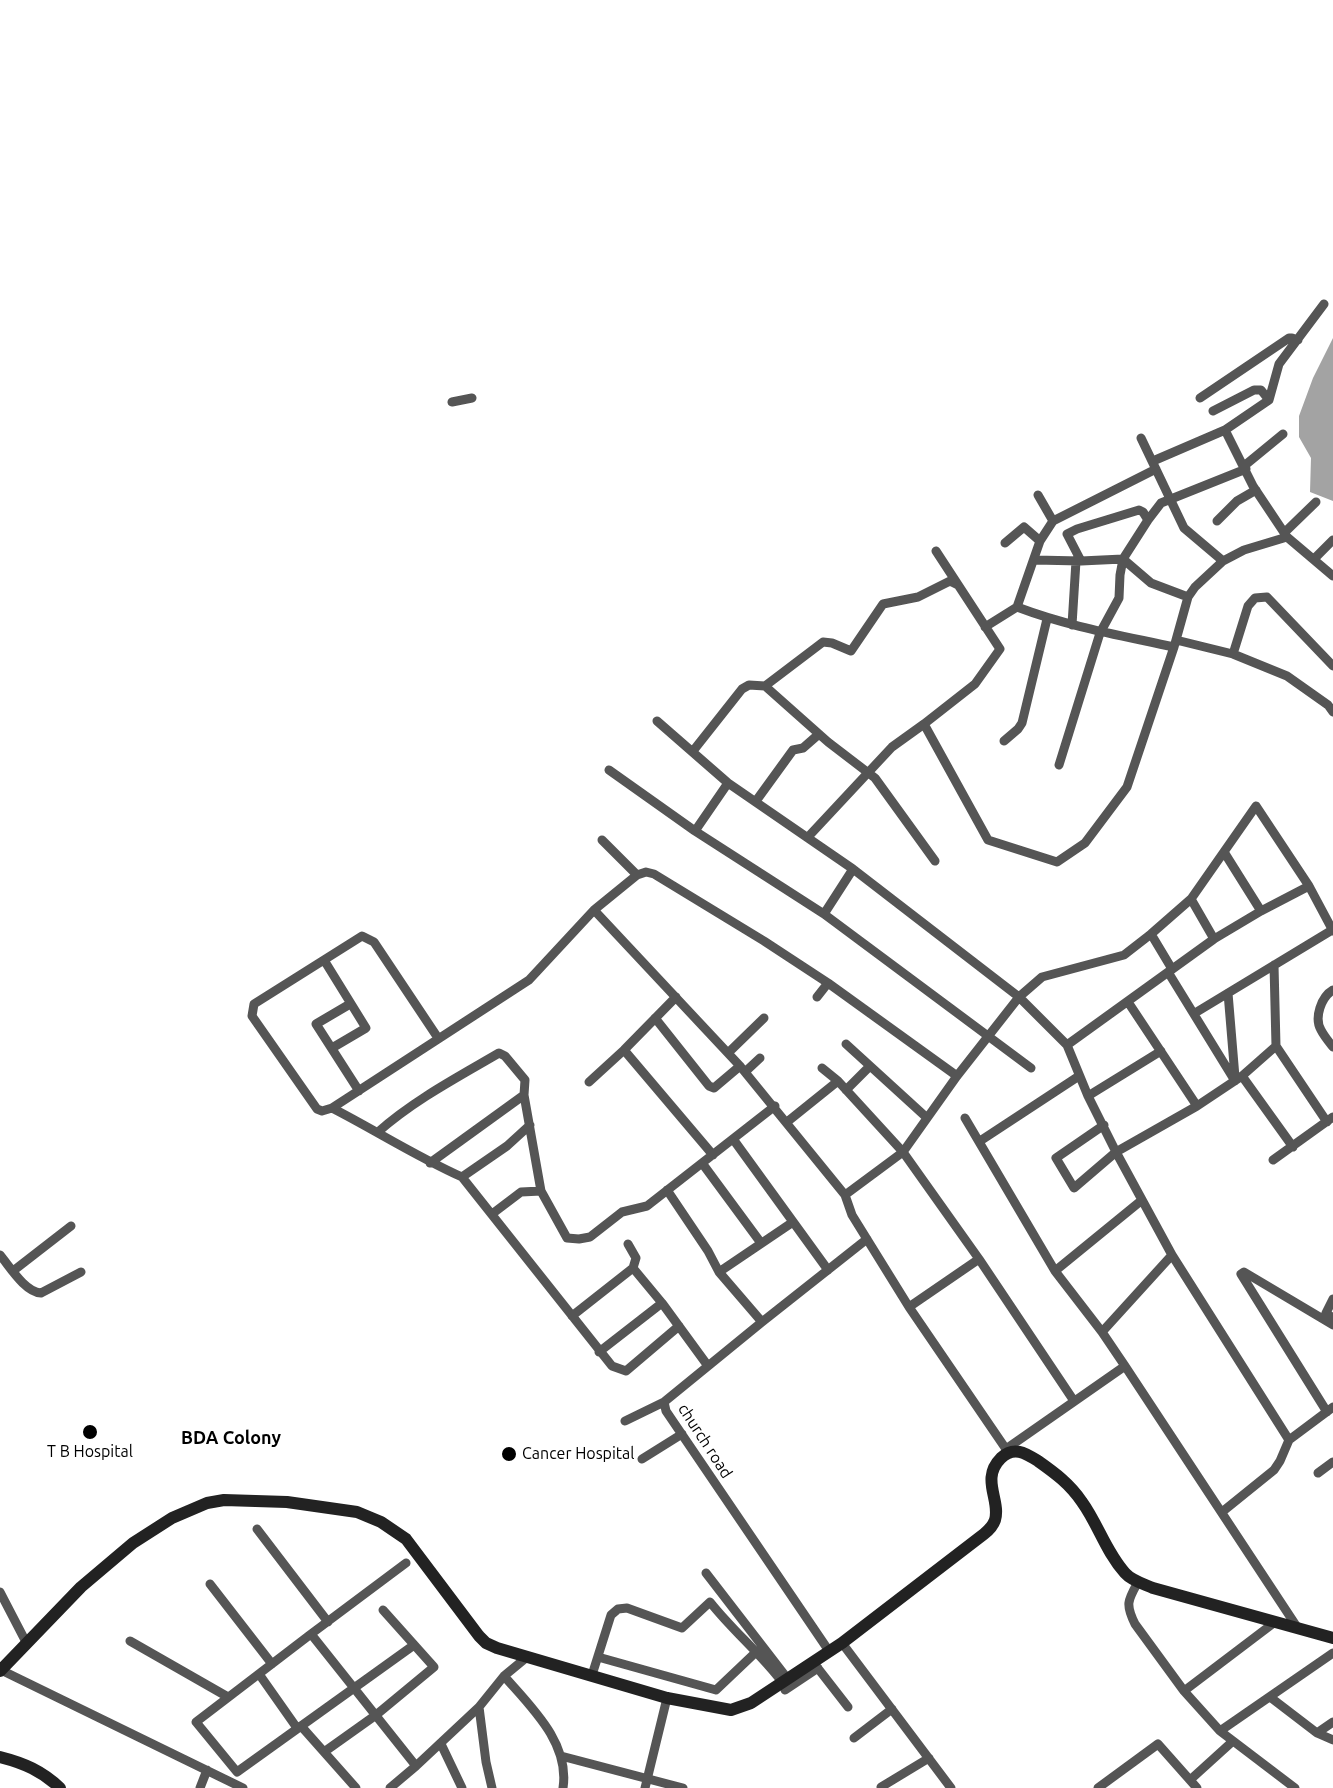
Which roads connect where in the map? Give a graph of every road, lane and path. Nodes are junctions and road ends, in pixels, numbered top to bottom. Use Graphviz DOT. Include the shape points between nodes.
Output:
graph roads {
  1 [pos="1324,304"];
  2 [pos="1298,340"];
  3 [pos="472,398"];
  4 [pos="1200,398"];
  5 [pos="1269,400"];
  6 [pos="452,402"];
  7 [pos="1213,411"];
  8 [pos="1225,430"];
  9 [pos="1283,434"];
  10 [pos="1141,438"];
  11 [pos="1154,465"];
  12 [pos="1245,468"];
  13 [pos="1256,490"];
  14 [pos="1038,495"];
  15 [pos="1169,499"];
  16 [pos="1316,502"];
  17 [pos="1148,520"];
  18 [pos="1053,521"];
  19 [pos="1217,521"];
  20 [pos="1286,535"];
  21 [pos="1333,540"];
  22 [pos="1040,542"];
  23 [pos="1005,543"];
  24 [pos="936,551"];
  25 [pos="1123,559"];
  26 [pos="1035,560"];
  27 [pos="1314,560"];
  28 [pos="1078,561"];
  29 [pos="1223,561"];
  30 [pos="1333,576"];
  31 [pos="958,585"];
  32 [pos="1188,597"];
  33 [pos="1017,607"];
  34 [pos="1047,619"];
  35 [pos="1072,625"];
  36 [pos="985,627"];
  37 [pos="1100,633"];
  38 [pos="1175,643"];
  39 [pos="1233,654"];
  40 [pos="1333,666"];
  41 [pos="765,686"];
  42 [pos="1331,706"];
  43 [pos="657,721"];
  44 [pos="924,724"];
  45 [pos="819,734"];
  46 [pos="1004,741"];
  47 [pos="693,751"];
  48 [pos="1059,765"];
  49 [pos="609,770"];
  50 [pos="868,771"];
  51 [pos="728,783"];
  52 [pos="756,801"];
  53 [pos="694,831"];
  54 [pos="808,837"];
  55 [pos="602,840"];
  56 [pos="1224,852"];
  57 [pos="935,861"];
  58 [pos="853,869"];
  59 [pos="637,876"];
  60 [pos="1309,886"];
  61 [pos="1191,899"];
  62 [pos="594,910"];
  63 [pos="1261,911"];
  64 [pos="824,914"];
  65 [pos="1333,930"];
  66 [pos="1151,934"];
  67 [pos="1214,939"];
  68 [pos="324,960"];
  69 [pos="1274,965"];
  70 [pos="1170,971"];
  71 [pos="828,982"];
  72 [pos="1333,990"];
  73 [pos="1227,993"];
  74 [pos="1019,997"];
  75 [pos="676,998"];
  76 [pos="817,998"];
  77 [pos="1128,1002"];
  78 [pos="350,1004"];
  79 [pos="1195,1013"];
  80 [pos="655,1018"];
  81 [pos="764,1018"];
  82 [pos="989,1036"];
  83 [pos="438,1038"];
  84 [pos="846,1044"];
  85 [pos="1066,1046"];
  86 [pos="1276,1046"];
  87 [pos="1333,1047"];
  88 [pos="332,1048"];
  89 [pos="624,1050"];
  90 [pos="1161,1051"];
  91 [pos="728,1053"];
  92 [pos="760,1058"];
  93 [pos="869,1067"];
  94 [pos="822,1068"];
  95 [pos="1031,1068"];
  96 [pos="743,1069"];
  97 [pos="957,1076"];
  98 [pos="1079,1076"];
  99 [pos="1239,1078"];
  100 [pos="838,1081"];
  101 [pos="589,1082"];
  102 [pos="846,1090"];
  103 [pos="359,1091"];
  104 [pos="524,1095"];
  105 [pos="1088,1096"];
  106 [pos="774,1106"];
  107 [pos="1197,1106"];
  108 [pos="332,1108"];
  109 [pos="926,1117"];
  110 [pos="965,1118"];
  111 [pos="1330,1119"];
  112 [pos="787,1122"];
  113 [pos="530,1125"];
  114 [pos="1104,1125"];
  115 [pos="378,1132"];
  116 [pos="733,1139"];
  117 [pos="980,1141"];
  118 [pos="1293,1147"];
  119 [pos="903,1152"];
  120 [pos="1116,1152"];
  121 [pos="713,1155"];
  122 [pos="1273,1160"];
  123 [pos="430,1163"];
  124 [pos="702,1163"];
  125 [pos="462,1177"];
  126 [pos="667,1190"];
  127 [pos="541,1191"];
  128 [pos="845,1195"];
  129 [pos="1142,1200"];
  130 [pos="492,1214"];
  131 [pos="793,1221"];
  132 [pos="71,1226"];
  133 [pos="867,1239"];
  134 [pos="761,1243"];
  135 [pos="628,1244"];
  136 [pos="0,1255"];
  137 [pos="1172,1255"];
  138 [pos="979,1259"];
  139 [pos="633,1268"];
  140 [pos="828,1270"];
  141 [pos="13,1271"];
  142 [pos="1055,1271"];
  143 [pos="81,1272"];
  144 [pos="720,1272"];
  145 [pos="1333,1299"];
  146 [pos="662,1303"];
  147 [pos="909,1307"];
  148 [pos="572,1316"];
  149 [pos="1333,1318"];
  150 [pos="762,1322"];
  151 [pos="1333,1325"];
  152 [pos="679,1326"];
  153 [pos="1102,1332"];
  154 [pos="599,1352"];
  155 [pos="708,1366"];
  156 [pos="1125,1366"];
  157 [pos="1074,1401"];
  158 [pos="664,1402"];
  159 [pos="1330,1410"];
  160 [pos="625,1422"];
  161 [pos="682,1434"];
  162 [pos="1289,1440"];
  163 [pos="1007,1451"];
  164 [pos="642,1459"];
  165 [pos="1333,1462"];
  166 [pos="1318,1473"];
  167 [pos="1222,1512"];
  168 [pos="257,1529"];
  169 [pos="406,1563"];
  170 [pos="706,1573"];
  171 [pos="1138,1582"];
  172 [pos="210,1584"];
  173 [pos="0,1592"];
  174 [pos="383,1610"];
  175 [pos="327,1622"];
  176 [pos="1275,1622"];
  177 [pos="1297,1627"];
  178 [pos="311,1634"];
  179 [pos="1333,1638"];
  180 [pos="129,1641"];
  181 [pos="842,1643"];
  182 [pos="27,1644"];
  183 [pos="414,1645"];
  184 [pos="829,1651"];
  185 [pos="755,1653"];
  186 [pos="1333,1653"];
  187 [pos="526,1657"];
  188 [pos="598,1657"];
  189 [pos="272,1664"];
  190 [pos="816,1665"];
  191 [pos="1,1671"];
  192 [pos="259,1674"];
  193 [pos="592,1675"];
  194 [pos="504,1676"];
  195 [pos="785,1683"];
  196 [pos="353,1688"];
  197 [pos="1184,1691"];
  198 [pos="1270,1696"];
  199 [pos="228,1697"];
  200 [pos="667,1698"];
  201 [pos="479,1707"];
  202 [pos="848,1707"];
  203 [pos="892,1709"];
  204 [pos="376,1715"];
  205 [pos="1333,1722"];
  206 [pos="299,1727"];
  207 [pos="1220,1731"];
  208 [pos="1317,1733"];
  209 [pos="854,1738"];
  210 [pos="1333,1740"];
  211 [pos="1233,1741"];
  212 [pos="441,1744"];
  213 [pos="324,1752"];
  214 [pos="561,1756"];
  215 [pos="0,1757"];
  216 [pos="929,1758"];
  217 [pos="416,1766"];
  218 [pos="207,1770"];
  219 [pos="648,1778"];
  220 [pos="1190,1780"];
  221 [pos="880,1787"];
  222 [pos="60,1788"];
  223 [pos="200,1788"];
  224 [pos="243,1788"];
  225 [pos="356,1788"];
  226 [pos="390,1788"];
  227 [pos="462,1788"];
  228 [pos="492,1788"];
  229 [pos="563,1788"];
  230 [pos="645,1788"];
  231 [pos="682,1788"];
  232 [pos="951,1788"];
  233 [pos="1098,1788"];
  234 [pos="1197,1788"];
  235 [pos="1294,1788"];
  1 -- 2 [label="street"];
  2 -- 4 [label="street" via="1289,338"];
  2 -- 5 [label="street" via="1279,364"];
  3 -- 6 [label="street"];
  5 -- 7 [label="street" via="1261,390 1254,390"];
  5 -- 8 [label="street"];
  8 -- 11 [label="street"];
  8 -- 12 [label="street"];
  9 -- 12 [label="street"];
  10 -- 11 [label="street"];
  11 -- 15 [label="street"];
  11 -- 18 [label="street"];
  12 -- 13 [label="street"];
  12 -- 15 [label="street"];
  13 -- 19 [label="street" via="1237,501"];
  13 -- 20 [label="street"];
  14 -- 18 [label="street"];
  15 -- 17 [label="street" via="1161,502"];
  15 -- 29 [label="street" via="1184,528"];
  16 -- 20 [label="street"];
  17 -- 25 [label="street"];
  17 -- 28 [label="street" via="1138,510 1068,534"];
  18 -- 22 [label="street"];
  20 -- 27 [label="street"];
  20 -- 29 [label="street"];
  21 -- 27 [label="street"];
  22 -- 23 [label="street" via="1024,527"];
  22 -- 26 [label="street"];
  24 -- 31 [label="street"];
  25 -- 28 [label="street"];
  25 -- 32 [label="street" via="1152,583"];
  25 -- 37 [label="street" via="1119,598"];
  26 -- 28 [label="street"];
  26 -- 33 [label="street"];
  27 -- 30 [label="street"];
  28 -- 35 [label="street"];
  29 -- 32 [label="street"];
  31 -- 36 [label="street"];
  31 -- 41 [label="street" via="950,581 918,597 883,604 850,651 823,642"];
  32 -- 38 [label="street"];
  33 -- 34 [label="street"];
  33 -- 36 [label="street"];
  34 -- 35 [label="street"];
  34 -- 46 [label="street" via="1022,723"];
  35 -- 37 [label="street"];
  36 -- 44 [label="street" via="1000,649 975,684"];
  37 -- 38 [label="street"];
  37 -- 48 [label="street"];
  38 -- 39 [label="street"];
  38 -- 44 [label="street" via="1127,787 1085,843 1057,862 988,840"];
  39 -- 40 [label="street" via="1248,606 1255,598 1267,597"];
  39 -- 42 [label="street" via="1287,676"];
  41 -- 45 [label="street"];
  41 -- 47 [label="street" via="742,689"];
  43 -- 47 [label="street"];
  44 -- 50 [label="street"];
  45 -- 50 [label="street"];
  45 -- 52 [label="street" via="803,748 793,750"];
  47 -- 51 [label="street"];
  49 -- 53 [label="street"];
  50 -- 54 [label="street"];
  50 -- 57 [label="street"];
  51 -- 52 [label="street"];
  51 -- 53 [label="street"];
  52 -- 54 [label="street"];
  53 -- 64 [label="street"];
  54 -- 58 [label="street"];
  55 -- 59 [label="street"];
  56 -- 60 [label="street" via="1256,806"];
  56 -- 61 [label="street"];
  56 -- 63 [label="street"];
  58 -- 64 [label="street"];
  58 -- 74 [label="street"];
  59 -- 62 [label="street"];
  59 -- 71 [label="street" via="645,872 654,874"];
  60 -- 63 [label="street"];
  60 -- 65 [label="street"];
  61 -- 66 [label="street"];
  61 -- 67 [label="street"];
  62 -- 75 [label="street"];
  62 -- 83 [label="street" via="529,980"];
  63 -- 67 [label="street"];
  64 -- 82 [label="street"];
  65 -- 69 [label="street"];
  66 -- 70 [label="street"];
  66 -- 74 [label="street" via="1124,955 1042,977"];
  67 -- 70 [label="street"];
  68 -- 78 [label="street"];
  68 -- 83 [label="street" via="362,936 374,942"];
  68 -- 108 [label="street" via="254,1004 252,1016 317,1109"];
  69 -- 73 [label="street"];
  69 -- 86 [label="street"];
  70 -- 77 [label="street"];
  70 -- 79 [label="street"];
  71 -- 76 [label="street"];
  71 -- 97 [label="street"];
  72 -- 87 [label="street" via="1320,1005 1319,1028"];
  73 -- 79 [label="street"];
  73 -- 99 [label="street"];
  74 -- 82 [label="street"];
  74 -- 85 [label="street"];
  75 -- 80 [label="street"];
  75 -- 91 [label="street"];
  77 -- 85 [label="street"];
  77 -- 90 [label="street"];
  78 -- 88 [label="street" via="366,1028"];
  78 -- 88 [label="street" via="316,1024"];
  79 -- 99 [label="street"];
  80 -- 89 [label="street"];
  80 -- 96 [label="street" via="709,1086 714,1088"];
  81 -- 91 [label="street"];
  82 -- 95 [label="street"];
  82 -- 97 [label="street"];
  83 -- 103 [label="street"];
  84 -- 93 [label="street"];
  85 -- 98 [label="street"];
  86 -- 99 [label="street"];
  86 -- 111 [label="street"];
  88 -- 103 [label="street"];
  89 -- 101 [label="street"];
  89 -- 121 [label="street"];
  90 -- 105 [label="street"];
  90 -- 107 [label="street"];
  91 -- 96 [label="street"];
  92 -- 96 [label="street"];
  93 -- 102 [label="street"];
  93 -- 109 [label="street"];
  94 -- 100 [label="street"];
  96 -- 106 [label="street"];
  97 -- 109 [label="street"];
  98 -- 105 [label="street"];
  98 -- 117 [label="street"];
  99 -- 107 [label="street"];
  99 -- 118 [label="street"];
  100 -- 102 [label="street"];
  100 -- 112 [label="street"];
  102 -- 119 [label="street"];
  103 -- 108 [label="street"];
  104 -- 113 [label="street"];
  104 -- 115 [label="street" via="525,1080 499,1053 397,1115"];
  104 -- 123 [label="street"];
  105 -- 114 [label="street"];
  106 -- 112 [label="street"];
  106 -- 116 [label="street"];
  107 -- 120 [label="street"];
  108 -- 115 [label="street"];
  109 -- 119 [label="street"];
  110 -- 117 [label="street"];
  111 -- 118 [label="street"];
  112 -- 128 [label="street"];
  113 -- 125 [label="street"];
  113 -- 127 [label="street"];
  114 -- 120 [label="street"];
  114 -- 120 [label="street" via="1056,1158 1074,1188"];
  115 -- 123 [label="street"];
  116 -- 121 [label="street"];
  116 -- 131 [label="street"];
  117 -- 142 [label="street"];
  118 -- 122 [label="street"];
  119 -- 128 [label="street"];
  119 -- 138 [label="street"];
  120 -- 129 [label="street"];
  121 -- 124 [label="street"];
  123 -- 125 [label="street"];
  124 -- 126 [label="street"];
  124 -- 134 [label="street"];
  125 -- 130 [label="street"];
  126 -- 127 [label="street" via="647,1206 622,1212 590,1237 579,1239 567,1238"];
  126 -- 144 [label="street"];
  127 -- 130 [label="street" via="521,1192"];
  128 -- 133 [label="street"];
  129 -- 137 [label="street"];
  129 -- 142 [label="street"];
  130 -- 148 [label="street"];
  131 -- 134 [label="street"];
  131 -- 140 [label="street"];
  132 -- 141 [label="street"];
  133 -- 140 [label="street, church road"];
  133 -- 147 [label="street"];
  134 -- 144 [label="street"];
  135 -- 139 [label="street" via="636,1258"];
  136 -- 141 [label="street"];
  137 -- 153 [label="street"];
  137 -- 162 [label="street"];
  138 -- 147 [label="street"];
  138 -- 157 [label="street"];
  139 -- 146 [label="street"];
  139 -- 148 [label="street"];
  140 -- 150 [label="street, church road"];
  141 -- 143 [label="street" via="37,1294"];
  142 -- 153 [label="street"];
  144 -- 150 [label="street"];
  145 -- 149 [label="street" via="1326,1313"];
  146 -- 152 [label="street"];
  146 -- 154 [label="street"];
  147 -- 163 [label="street"];
  148 -- 154 [label="street"];
  150 -- 155 [label="street, church road"];
  151 -- 159 [label="street" via="1244,1272 1241,1274"];
  152 -- 154 [label="street" via="626,1371 612,1366"];
  152 -- 155 [label="street"];
  153 -- 156 [label="street"];
  155 -- 158 [label="street, church road"];
  156 -- 157 [label="street"];
  156 -- 167 [label="street"];
  157 -- 163 [label="street"];
  158 -- 160 [label="street"];
  158 -- 161 [label="street, church road"];
  159 -- 162 [label="street"];
  161 -- 164 [label="street"];
  161 -- 184 [label="street, church road"];
  162 -- 167 [label="street" via="1274,1470"];
  163 -- 171 [label="street" via="1029,1455 1070,1487 1114,1559"];
  163 -- 181 [label="street" via="993,1473 993,1526"];
  165 -- 166 [label="street"];
  167 -- 177 [label="street"];
  168 -- 175 [label="street"];
  169 -- 175 [label="street"];
  170 -- 195 [label="street"];
  171 -- 176 [label="street"];
  171 -- 197 [label="street" via="1128,1600 1130,1614"];
  172 -- 189 [label="street"];
  173 -- 182 [label="street"];
  174 -- 183 [label="street"];
  175 -- 178 [label="street"];
  176 -- 177 [label="street"];
  176 -- 197 [label="street"];
  177 -- 179 [label="street"];
  178 -- 189 [label="street"];
  178 -- 196 [label="street"];
  180 -- 199 [label="street"];
  181 -- 184 [label="street"];
  181 -- 203 [label="street"];
  182 -- 187 [label="street" via="81,1587 172,1518 207,1503 252,1500 357,1512 388,1526 406,1539 486,1643"];
  182 -- 191 [label="street"];
  183 -- 196 [label="street"];
  183 -- 204 [label="street" via="434,1667"];
  184 -- 190 [label="street"];
  185 -- 188 [label="street" via="716,1690"];
  185 -- 188 [label="street" via="710,1602 682,1628 627,1608 618,1609 611,1615"];
  185 -- 195 [label="street"];
  186 -- 198 [label="street"];
  187 -- 193 [label="street"];
  187 -- 194 [label="street"];
  188 -- 193 [label="street"];
  189 -- 192 [label="street"];
  190 -- 195 [label="street"];
  190 -- 202 [label="street"];
  191 -- 218 [label="street"];
  192 -- 199 [label="street"];
  192 -- 206 [label="street"];
  193 -- 200 [label="street"];
  194 -- 201 [label="street"];
  194 -- 214 [label="street" via="550,1732"];
  195 -- 200 [label="street" via="731,1710"];
  196 -- 204 [label="street"];
  196 -- 206 [label="street"];
  197 -- 207 [label="street"];
  198 -- 207 [label="street"];
  198 -- 208 [label="street"];
  199 -- 206 [label="street" via="196,1722 237,1772"];
  200 -- 219 [label="street"];
  201 -- 212 [label="street"];
  201 -- 228 [label="street"];
  203 -- 209 [label="street"];
  203 -- 216 [label="street"];
  204 -- 213 [label="street"];
  204 -- 217 [label="street"];
  205 -- 208 [label="street"];
  206 -- 213 [label="street"];
  207 -- 211 [label="street"];
  208 -- 210 [label="street"];
  211 -- 220 [label="street"];
  211 -- 235 [label="street"];
  212 -- 217 [label="street"];
  212 -- 227 [label="street"];
  213 -- 225 [label="street"];
  214 -- 219 [label="street"];
  214 -- 229 [label="street"];
  215 -- 222 [label="street" via="37,1770"];
  216 -- 221 [label="street"];
  216 -- 232 [label="street"];
  217 -- 226 [label="street"];
  218 -- 223 [label="street"];
  218 -- 224 [label="street"];
  219 -- 230 [label="street"];
  219 -- 231 [label="street"];
  220 -- 233 [label="street" via="1158,1744"];
  220 -- 234 [label="street"];
}
